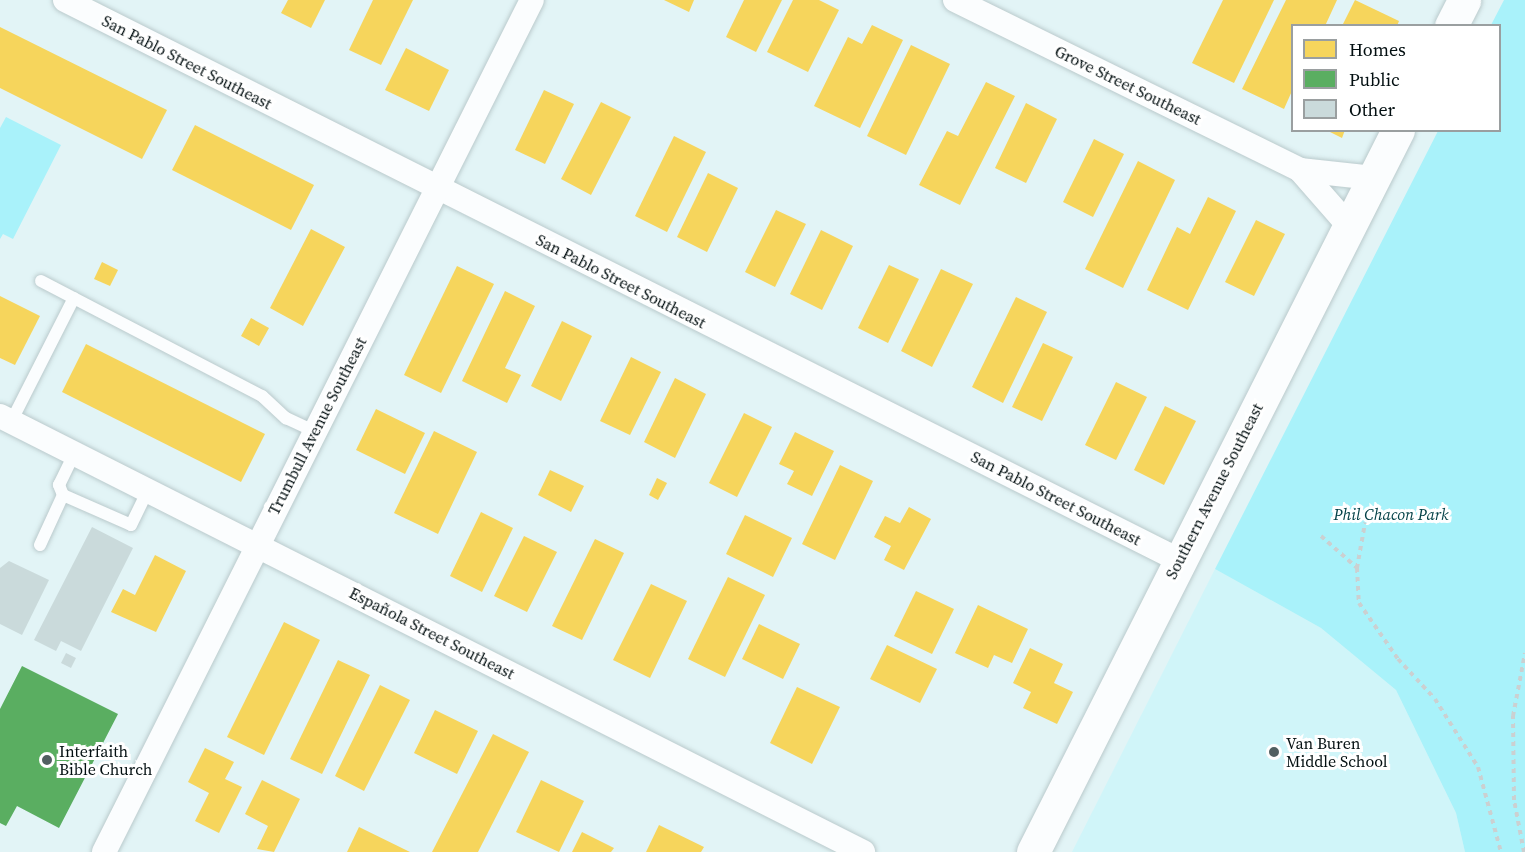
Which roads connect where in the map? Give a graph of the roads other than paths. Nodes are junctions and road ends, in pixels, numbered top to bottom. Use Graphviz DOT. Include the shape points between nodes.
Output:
graph roads {
  1 [pos="64,0"];
  2 [pos="532,0"];
  3 [pos="955,0"];
  4 [pos="1464,0"];
  5 [pos="1452,24"];
  6 [pos="1397,132"];
  7 [pos="1300,170"];
  8 [pos="1374,178"];
  9 [pos="436,188"];
  10 [pos="1349,226"];
  11 [pos="41,281"];
  12 [pos="74,298"];
  13 [pos="6,419"];
  14 [pos="314,431"];
  15 [pos="74,454"];
  16 [pos="148,490"];
  17 [pos="63,495"];
  18 [pos="40,545"];
  19 [pos="258,545"];
  20 [pos="1179,560"];
  21 [pos="104,852"];
  22 [pos="863,852"];
  23 [pos="1033,852"];
  1 -- 9 [label="street, San Pablo Street Southeast"];
  2 -- 9 [label="street, Trumbull Avenue Southeast"];
  3 -- 7 [label="street, Grove Street Southeast"];
  4 -- 5 [label="street"];
  6 -- 8 [label="street, Southern Avenue Southeast"];
  7 -- 8 [label="street, Grove Street Southeast"];
  7 -- 10 [label="street, Grove Street Southeast"];
  8 -- 10 [label="street, Southern Avenue Southeast"];
  9 -- 14 [label="street, Trumbull Avenue Southeast"];
  9 -- 20 [label="street, San Pablo Street Southeast"];
  10 -- 20 [label="street, Southern Avenue Southeast"];
  11 -- 12 [label="lane"];
  12 -- 13 [label="lane"];
  12 -- 14 [label="lane" via="262,396 286,418"];
  13 -- 15 [label="street, Española Street Southeast"];
  14 -- 19 [label="street, Trumbull Avenue Southeast"];
  15 -- 16 [label="street, Española Street Southeast"];
  15 -- 17 [label="lane" via="59,485"];
  16 -- 17 [label="lane" via="131,525"];
  16 -- 19 [label="street, Española Street Southeast"];
  17 -- 18 [label="lane"];
  19 -- 21 [label="street, Trumbull Avenue Southeast"];
  19 -- 22 [label="street, Española Street Southeast"];
  20 -- 23 [label="street, Southern Avenue Southeast"];
}
